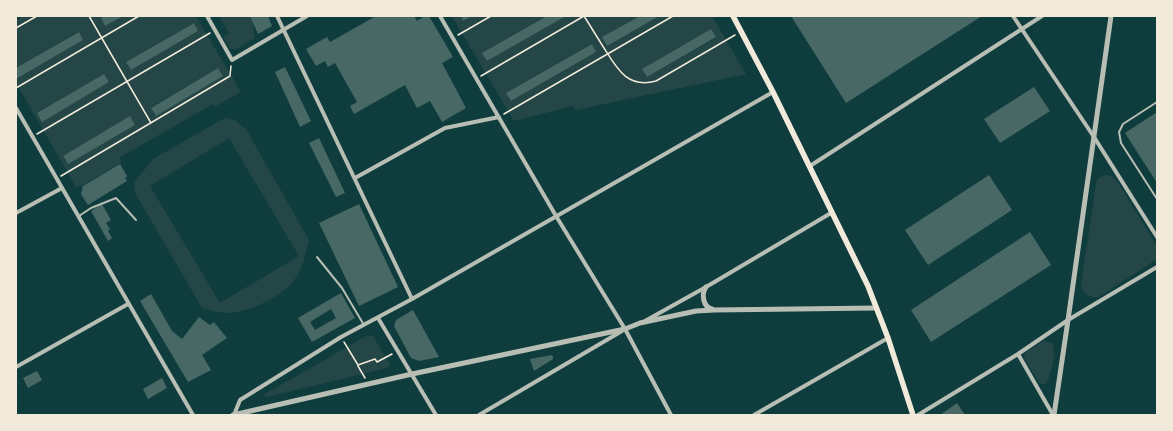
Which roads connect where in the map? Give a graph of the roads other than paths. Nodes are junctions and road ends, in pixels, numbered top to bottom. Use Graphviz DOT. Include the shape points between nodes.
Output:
graph roads {
  1 [pos="207,16"];
  2 [pos="277,16"];
  3 [pos="307,16"];
  4 [pos="440,16"];
  5 [pos="733,16"];
  6 [pos="1013,16"];
  7 [pos="1042,16"];
  8 [pos="1111,16"];
  9 [pos="284,29"];
  10 [pos="1022,29"];
  11 [pos="773,92"];
  12 [pos="1157,102"];
  13 [pos="16,108"];
  14 [pos="499,117"];
  15 [pos="1094,137"];
  16 [pos="810,166"];
  17 [pos="355,178"];
  18 [pos="62,188"];
  19 [pos="1157,199"];
  20 [pos="16,213"];
  21 [pos="831,213"];
  22 [pos="556,216"];
  23 [pos="78,217"];
  24 [pos="136,220"];
  25 [pos="1157,237"];
  26 [pos="317,257"];
  27 [pos="1157,267"];
  28 [pos="706,287"];
  29 [pos="412,299"];
  30 [pos="128,304"];
  31 [pos="876,308"];
  32 [pos="714,310"];
  33 [pos="378,318"];
  34 [pos="1068,320"];
  35 [pos="640,323"];
  36 [pos="364,325"];
  37 [pos="625,329"];
  38 [pos="888,338"];
  39 [pos="1018,354"];
  40 [pos="16,367"];
  41 [pos="412,374"];
  42 [pos="193,415"];
  43 [pos="234,415"];
  44 [pos="436,415"];
  45 [pos="480,415"];
  46 [pos="671,415"];
  47 [pos="754,415"];
  48 [pos="913,415"];
  49 [pos="918,415"];
  50 [pos="1053,415"];
  1 -- 9 [label="street" via="232,60"];
  2 -- 9 [label="street"];
  3 -- 9 [label="street"];
  4 -- 14 [label="street"];
  5 -- 11 [label="main road"];
  6 -- 10 [label="street"];
  7 -- 10 [label="street"];
  8 -- 15 [label="street"];
  9 -- 17 [label="street"];
  10 -- 15 [label="street"];
  10 -- 16 [label="street"];
  11 -- 16 [label="main road"];
  11 -- 22 [label="street"];
  12 -- 19 [label="lane" via="1123,124 1119,132 1121,143"];
  13 -- 18 [label="street"];
  14 -- 17 [label="street" via="445,128"];
  14 -- 22 [label="street"];
  15 -- 25 [label="street"];
  15 -- 34 [label="street"];
  16 -- 21 [label="main road"];
  17 -- 29 [label="street"];
  18 -- 20 [label="street"];
  18 -- 23 [label="street"];
  21 -- 28 [label="street"];
  21 -- 31 [label="main road" via="868,286"];
  22 -- 29 [label="street"];
  22 -- 37 [label="street"];
  23 -- 24 [label="lane" via="91,208 116,198"];
  23 -- 30 [label="street"];
  26 -- 36 [label="lane" via="342,288"];
  27 -- 34 [label="street"];
  28 -- 32 [label="street" via="705,304"];
  28 -- 35 [label="street"];
  29 -- 33 [label="street"];
  30 -- 40 [label="street"];
  30 -- 42 [label="street"];
  31 -- 32 [label="street"];
  31 -- 38 [label="main road"];
  32 -- 35 [label="street" via="682,313"];
  33 -- 36 [label="street"];
  33 -- 41 [label="street"];
  34 -- 39 [label="street"];
  34 -- 50 [label="street"];
  35 -- 37 [label="street"];
  36 -- 43 [label="street" via="240,400"];
  37 -- 41 [label="street"];
  37 -- 45 [label="street"];
  37 -- 46 [label="street"];
  38 -- 47 [label="street"];
  38 -- 48 [label="main road"];
  39 -- 49 [label="street"];
  39 -- 50 [label="street"];
  41 -- 43 [label="street"];
  41 -- 44 [label="street"];
}
